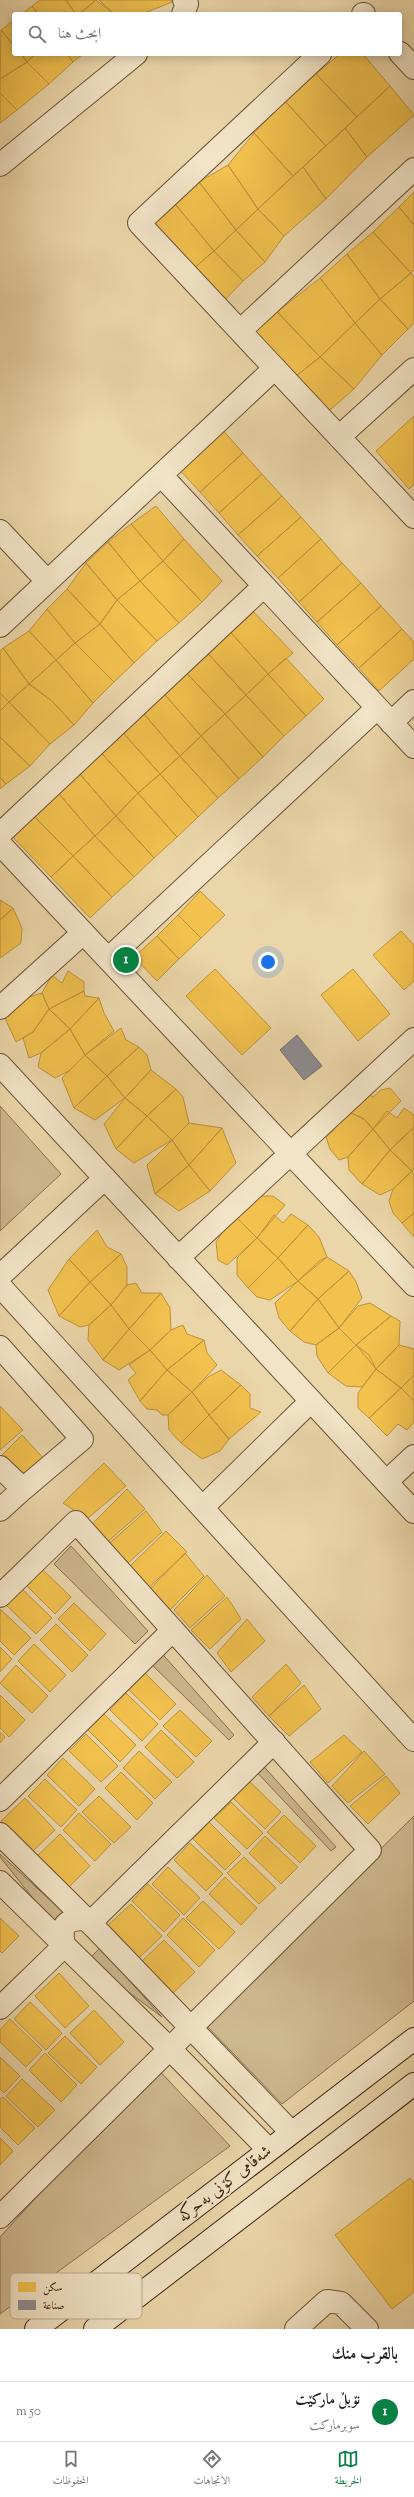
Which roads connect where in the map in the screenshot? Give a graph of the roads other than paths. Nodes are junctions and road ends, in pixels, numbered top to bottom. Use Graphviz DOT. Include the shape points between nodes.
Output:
graph roads {
  1 [pos="402,55"];
  2 [pos="134,56"];
  3 [pos="318,56"];
  4 [pos="414,68"];
  5 [pos="0,165"];
  6 [pos="414,169"];
  7 [pos="240,330"];
  8 [pos="275,368"];
  9 [pos="414,370"];
  10 [pos="339,437"];
  11 [pos="161,475"];
  12 [pos="414,517"];
  13 [pos="0,532"];
  14 [pos="47,581"];
  15 [pos="264,586"];
  16 [pos="0,626"];
  17 [pos="414,702"];
  18 [pos="384,715"];
  19 [pos="414,747"];
  20 [pos="0,834"];
  21 [pos="0,844"];
  22 [pos="83,933"];
  23 [pos="108,959"];
  24 [pos="0,1008"];
  25 [pos="412,1044"];
  26 [pos="0,1065"];
  27 [pos="290,1154"];
  28 [pos="105,1178"];
  29 [pos="178,1258"];
  30 [pos="0,1276"];
  31 [pos="414,1285"];
  32 [pos="0,1286"];
  33 [pos="0,1347"];
  34 [pos="311,1401"];
  35 [pos="414,1456"];
  36 [pos="0,1467"];
  37 [pos="386,1482"];
  38 [pos="23,1489"];
  39 [pos="203,1507"];
  40 [pos="0,1510"];
  41 [pos="414,1512"];
  42 [pos="0,1596"];
  43 [pos="173,1630"];
  44 [pos="414,1740"];
  45 [pos="274,1742"];
  46 [pos="0,1800"];
  47 [pos="0,1834"];
  48 [pos="0,1882"];
  49 [pos="91,1923"];
  50 [pos="67,1949"];
  51 [pos="0,2008"];
  52 [pos="191,2030"];
  53 [pos="414,2039"];
  54 [pos="171,2050"];
  55 [pos="414,2084"];
  56 [pos="291,2132"];
  57 [pos="268,2149"];
  58 [pos="0,2217"];
  59 [pos="108,2273"];
  60 [pos="142,2293"];
  61 [pos="49,2319"];
  62 [pos="108,2319"];
  63 [pos="36,2329"];
  64 [pos="95,2329"];
  65 [pos="296,2329"];
  66 [pos="367,2329"];
  1 -- 4 [label="street"];
  2 -- 5 [label="street"];
  3 -- 7 [label="street" via="139,222"];
  6 -- 7 [label="street"];
  7 -- 8 [label="street"];
  8 -- 10 [label="street"];
  8 -- 11 [label="street"];
  9 -- 10 [label="street"];
  10 -- 12 [label="street"];
  11 -- 14 [label="street"];
  11 -- 15 [label="street"];
  13 -- 14 [label="street"];
  14 -- 16 [label="street"];
  15 -- 18 [label="street"];
  15 -- 20 [label="street"];
  17 -- 18 [label="street"];
  18 -- 19 [label="street"];
  18 -- 23 [label="street"];
  21 -- 22 [label="street"];
  22 -- 23 [label="street"];
  22 -- 24 [label="street"];
  23 -- 27 [label="street"];
  25 -- 27 [label="street"];
  26 -- 28 [label="street"];
  27 -- 29 [label="street"];
  27 -- 31 [label="street"];
  28 -- 29 [label="street"];
  28 -- 30 [label="street"];
  29 -- 34 [label="street"];
  32 -- 39 [label="street"];
  33 -- 38 [label="street" via="82,1440"];
  34 -- 37 [label="street"];
  34 -- 39 [label="street"];
  35 -- 37 [label="street"];
  36 -- 38 [label="street"];
  37 -- 41 [label="street"];
  38 -- 40 [label="street"];
  39 -- 44 [label="street"];
  42 -- 43 [label="street" via="76,1522"];
  43 -- 45 [label="street"];
  43 -- 46 [label="street"];
  45 -- 49 [label="street"];
  45 -- 52 [label="street" via="370,1850"];
  47 -- 49 [label="street"];
  48 -- 50 [label="street"];
  49 -- 50 [label="street" via="95,1939 91,1947 81,1952"];
  49 -- 52 [label="street"];
  50 -- 51 [label="street"];
  50 -- 54 [label="street"];
  52 -- 54 [label="street"];
  52 -- 56 [label="street"];
  53 -- 56 [label="street, شەقامی کۆنی بەحرکە"];
  54 -- 57 [label="street"];
  54 -- 58 [label="street"];
  55 -- 60 [label="street"];
  56 -- 57 [label="street, شەقامی کۆنی بەحرکە"];
  57 -- 59 [label="street, شەقامی کۆنی بەحرکە"];
  61 -- 63 [label="street, شەقامی کۆنی بەحرکە"];
  62 -- 64 [label="street"];
  65 -- 66 [label="street" via="327,2301 341,2303"];
}
